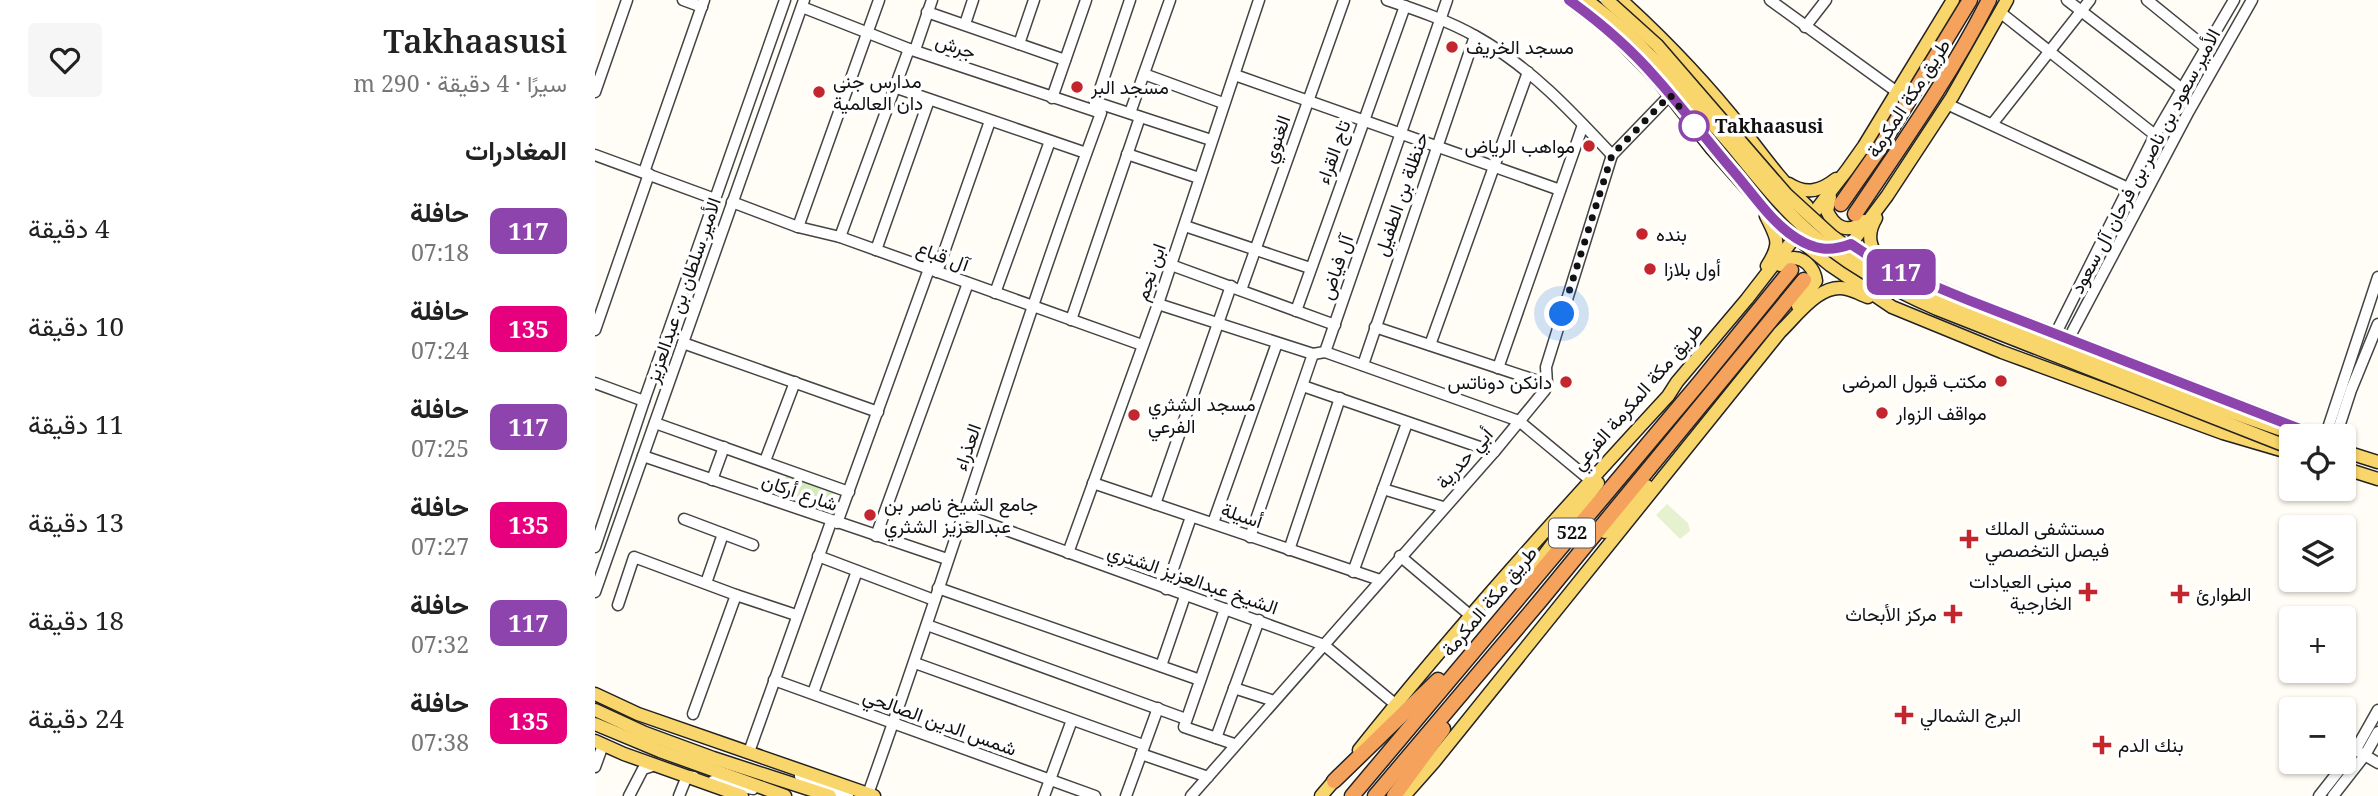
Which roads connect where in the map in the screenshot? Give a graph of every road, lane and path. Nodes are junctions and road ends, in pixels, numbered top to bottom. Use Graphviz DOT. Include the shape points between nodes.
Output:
graph roads {
  1 [pos="627,0"];
  2 [pos="684,0"];
  3 [pos="785,0"];
  4 [pos="879,0"];
  5 [pos="932,0"];
  6 [pos="973,0"];
  7 [pos="1034,0"];
  8 [pos="1086,0"];
  9 [pos="1130,0"];
  10 [pos="1170,0"];
  11 [pos="1259,0"];
  12 [pos="1343,0"];
  13 [pos="1387,0"];
  14 [pos="1447,0"];
  15 [pos="1569,0"];
  16 [pos="1586,0"];
  17 [pos="1607,0"];
  18 [pos="1621,0"];
  19 [pos="1770,0"];
  20 [pos="1826,0"];
  21 [pos="1953,0"];
  22 [pos="1970,0"];
  23 [pos="1989,0"];
  24 [pos="2007,0"];
  25 [pos="2067,0"];
  26 [pos="2089,0"];
  27 [pos="2147,0"];
  28 [pos="2252,0"];
  29 [pos="2231,1"];
  30 [pos="703,3"];
  31 [pos="803,3"];
  32 [pos="1405,6"];
  33 [pos="927,12"];
  34 [pos="2080,12"];
  35 [pos="2001,13"];
  36 [pos="1439,19"];
  37 [pos="965,24"];
  38 [pos="1805,27"];
  39 [pos="868,33"];
  40 [pos="1475,36"];
  41 [pos="1019,44"];
  42 [pos="2205,47"];
  43 [pos="912,49"];
  44 [pos="2049,51"];
  45 [pos="1065,60"];
  46 [pos="1528,72"];
  47 [pos="1144,74"];
  48 [pos="1235,75"];
  49 [pos="894,87"];
  50 [pos="2181,88"];
  51 [pos="595,92"];
  52 [pos="1897,92"];
  53 [pos="1670,95"];
  54 [pos="1052,98"];
  55 [pos="929,100"];
  56 [pos="1307,101"];
  57 [pos="1223,103"];
  58 [pos="1947,104"];
  59 [pos="1096,108"];
  60 [pos="1135,115"];
  61 [pos="1363,120"];
  62 [pos="990,121"];
  63 [pos="1993,123"];
  64 [pos="1583,125"];
  65 [pos="1401,134"];
  66 [pos="2155,135"];
  67 [pos="1212,140"];
  68 [pos="1050,141"];
  69 [pos="1436,147"];
  70 [pos="1086,153"];
  71 [pos="1127,154"];
  72 [pos="595,155"];
  73 [pos="1612,155"];
  74 [pos="1493,166"];
  75 [pos="1847,170"];
  76 [pos="647,173"];
  77 [pos="1199,178"];
  78 [pos="1779,178"];
  79 [pos="2128,188"];
  80 [pos="1560,190"];
  81 [pos="1887,196"];
  82 [pos="715,199"];
  83 [pos="732,202"];
  84 [pos="1760,203"];
  85 [pos="1841,204"];
  86 [pos="1814,213"];
  87 [pos="1856,214"];
  88 [pos="1185,226"];
  89 [pos="798,227"];
  90 [pos="840,237"];
  91 [pos="1796,238"];
  92 [pos="1851,244"];
  93 [pos="876,250"];
  94 [pos="1255,250"];
  95 [pos="1881,264"];
  96 [pos="1171,265"];
  97 [pos="1310,268"];
  98 [pos="1791,270"];
  99 [pos="933,271"];
  100 [pos="2378,277"];
  101 [pos="1804,280"];
  102 [pos="968,283"];
  103 [pos="1236,288"];
  104 [pos="995,293"];
  105 [pos="1747,299"];
  106 [pos="1158,303"];
  107 [pos="1892,307"];
  108 [pos="1033,308"];
  109 [pos="1296,311"];
  110 [pos="1071,320"];
  111 [pos="1217,324"];
  112 [pos="2378,324"];
  113 [pos="1335,325"];
  114 [pos="1375,327"];
  115 [pos="595,330"];
  116 [pos="1780,332"];
  117 [pos="2063,336"];
  118 [pos="683,343"];
  119 [pos="1277,343"];
  120 [pos="1142,345"];
  121 [pos="1430,345"];
  122 [pos="1325,352"];
  123 [pos="1313,354"];
  124 [pos="1363,365"];
  125 [pos="1498,368"];
  126 [pos="795,382"];
  127 [pos="595,383"];
  128 [pos="1547,384"];
  129 [pos="1303,386"];
  130 [pos="1668,396"];
  131 [pos="1340,398"];
  132 [pos="644,401"];
  133 [pos="878,412"];
  134 [pos="1714,415"];
  135 [pos="1519,421"];
  136 [pos="655,422"];
  137 [pos="1407,423"];
  138 [pos="2287,424"];
  139 [pos="2329,424"];
  140 [pos="2340,424"];
  141 [pos="2279,429"];
  142 [pos="2279,445"];
  143 [pos="724,447"];
  144 [pos="2279,447"];
  145 [pos="1494,452"];
  146 [pos="2356,454"];
  147 [pos="643,456"];
  148 [pos="765,461"];
  149 [pos="2374,461"];
  150 [pos="2356,472"];
  151 [pos="2378,479"];
  152 [pos="712,480"];
  153 [pos="1590,480"];
  154 [pos="1093,483"];
  155 [pos="1383,489"];
  156 [pos="849,492"];
  157 [pos="1155,504"];
  158 [pos="1443,507"];
  159 [pos="962,514"];
  160 [pos="1192,517"];
  161 [pos="684,519"];
  162 [pos="834,522"];
  163 [pos="1213,523"];
  164 [pos="723,534"];
  165 [pos="876,536"];
  166 [pos="1251,537"];
  167 [pos="753,545"];
  168 [pos="595,547"];
  169 [pos="1289,550"];
  170 [pos="1068,553"];
  171 [pos="818,556"];
  172 [pos="1400,556"];
  173 [pos="947,559"];
  174 [pos="857,570"];
  175 [pos="1353,572"];
  176 [pos="1380,580"];
  177 [pos="706,583"];
  178 [pos="938,588"];
  179 [pos="1166,589"];
  180 [pos="595,592"];
  181 [pos="736,595"];
  182 [pos="1185,596"];
  183 [pos="934,600"];
  184 [pos="1540,601"];
  185 [pos="618,605"];
  186 [pos="1225,610"];
  187 [pos="796,615"];
  188 [pos="1471,616"];
  189 [pos="1259,620"];
  190 [pos="927,625"];
  191 [pos="1489,630"];
  192 [pos="1324,645"];
  193 [pos="1490,661"];
  194 [pos="915,663"];
  195 [pos="1161,666"];
  196 [pos="774,680"];
  197 [pos="1200,680"];
  198 [pos="1234,688"];
  199 [pos="813,692"];
  200 [pos="595,694"];
  201 [pos="1274,701"];
  202 [pos="1395,704"];
  203 [pos="595,707"];
  204 [pos="1158,708"];
  205 [pos="2378,710"];
  206 [pos="692,714"];
  207 [pos="1072,720"];
  208 [pos="893,723"];
  209 [pos="1185,723"];
  210 [pos="595,724"];
  211 [pos="2378,732"];
  212 [pos="1216,738"];
  213 [pos="598,741"];
  214 [pos="1234,744"];
  215 [pos="1142,750"];
  216 [pos="749,751"];
  217 [pos="2360,752"];
  218 [pos="770,762"];
  219 [pos="2378,764"];
  220 [pos="656,765"];
  221 [pos="595,767"];
  222 [pos="687,776"];
  223 [pos="1208,777"];
  224 [pos="1049,780"];
  225 [pos="1334,781"];
  226 [pos="783,795"];
  227 [pos="871,795"];
  228 [pos="629,796"];
  229 [pos="679,796"];
  230 [pos="742,796"];
  231 [pos="829,796"];
  232 [pos="848,796"];
  233 [pos="1044,796"];
  234 [pos="1095,796"];
  235 [pos="1126,796"];
  236 [pos="1191,796"];
  237 [pos="1321,796"];
  238 [pos="1352,796"];
  239 [pos="1375,796"];
  240 [pos="1394,796"];
  241 [pos="1404,796"];
  242 [pos="2319,796"];
  243 [pos="2333,796"];
  1 -- 51 [label="street"];
  2 -- 30 [label="street"];
  3 -- 82 [label="street, الأمير سلطان بن عبدالعزيز"];
  4 -- 39 [label="street"];
  5 -- 33 [label="street"];
  6 -- 37 [label="street"];
  7 -- 41 [label="street"];
  8 -- 45 [label="street"];
  9 -- 59 [label="street, العذراء"];
  10 -- 47 [label="street"];
  11 -- 48 [label="street, ابن نجم"];
  12 -- 56 [label="street, الغنوي"];
  13 -- 32 [label="street"];
  14 -- 36 [label="street, آل فياض"];
  15 -- 53 [label="main road" via="1610,31"];
  16 -- 142 [label="main road, bridge" via="1651,58 1786,210 1844,260 1948,314"];
  17 -- 141 [label="main road, bridge" via="1657,46 1786,194 1878,269 1951,304"];
  18 -- 78 [label="main road" via="1668,44"];
  19 -- 38 [label="street"];
  20 -- 38 [label="street"];
  21 -- 52 [label="main road, طريق مكة المكرمة الفرعي"];
  22 -- 85 [label="highway, طريق مكة المكرمة"];
  23 -- 87 [label="highway, طريق مكة المكرمة" via="1923,113"];
  24 -- 35 [label="main road"];
  25 -- 34 [label="street"];
  26 -- 34 [label="street"];
  27 -- 42 [label="street"];
  28 -- 117 [label="street, الأمير سعود بن ناصر بن فرحان آل سعود"];
  29 -- 42 [label="street, الأمير سعود بن ناصر بن فرحان آل سعود"];
  30 -- 76 [label="street"];
  31 -- 39 [label="street, جرش"];
  31 -- 83 [label="street, الأمير سلطان بن عبدالعزيز"];
  32 -- 36 [label="street"];
  32 -- 61 [label="street, تاج القراء"];
  33 -- 37 [label="street"];
  33 -- 43 [label="street"];
  34 -- 44 [label="street"];
  34 -- 50 [label="street"];
  35 -- 44 [label="street"];
  35 -- 58 [label="main road"];
  36 -- 40 [label="street"];
  36 -- 65 [label="street, آل فياض"];
  37 -- 41 [label="street"];
  38 -- 52 [label="street"];
  39 -- 43 [label="street, جرش"];
  39 -- 89 [label="street"];
  40 -- 46 [label="street"];
  40 -- 69 [label="street, حنظلة بن الطفيل"];
  41 -- 45 [label="street"];
  42 -- 50 [label="street, الأمير سعود بن ناصر بن فرحان آل سعود"];
  43 -- 49 [label="street"];
  43 -- 54 [label="street, جرش"];
  44 -- 63 [label="street"];
  44 -- 66 [label="street"];
  45 -- 54 [label="street"];
  46 -- 64 [label="street"];
  46 -- 74 [label="street"];
  47 -- 57 [label="street"];
  47 -- 60 [label="street"];
  48 -- 56 [label="street"];
  48 -- 57 [label="street, ابن نجم"];
  49 -- 55 [label="street"];
  49 -- 90 [label="street"];
  50 -- 66 [label="street, الأمير سعود بن ناصر بن فرحان آل سعود"];
  52 -- 75 [label="main road, طريق مكة المكرمة الفرعي"];
  53 -- 73 [label="street, أبي حدرية"];
  53 -- 84 [label="main road"];
  54 -- 59 [label="street, جرش"];
  55 -- 62 [label="street"];
  55 -- 93 [label="street"];
  56 -- 61 [label="street"];
  56 -- 94 [label="street, الغنوي"];
  57 -- 67 [label="street, ابن نجم"];
  58 -- 63 [label="street"];
  58 -- 81 [label="main road"];
  59 -- 60 [label="street, جرش"];
  59 -- 70 [label="street, العذراء"];
  60 -- 67 [label="street, جرش"];
  60 -- 71 [label="street"];
  61 -- 65 [label="street"];
  61 -- 97 [label="street, تاج القراء"];
  62 -- 68 [label="street"];
  62 -- 99 [label="street"];
  63 -- 79 [label="street"];
  64 -- 73 [label="street"];
  64 -- 80 [label="street"];
  65 -- 69 [label="street"];
  65 -- 113 [label="street, آل فياض"];
  66 -- 79 [label="street, الأمير سعود بن ناصر بن فرحان آل سعود"];
  67 -- 77 [label="street, ابن نجم"];
  68 -- 70 [label="street"];
  68 -- 104 [label="street"];
  69 -- 74 [label="street"];
  69 -- 114 [label="street, حنظلة بن الطفيل"];
  70 -- 108 [label="street, العذراء"];
  71 -- 77 [label="street"];
  71 -- 110 [label="street"];
  72 -- 76 [label="street"];
  73 -- 128 [label="street, أبي حدرية" via="1546,367"];
  74 -- 80 [label="street"];
  74 -- 121 [label="street"];
  75 -- 78 [label="main road" via="1830,184 1809,191"];
  75 -- 81 [label="main road" via="1827,211 1842,228 1859,226"];
  75 -- 86 [label="main road, طريق مكة المكرمة الفرعي"];
  76 -- 82 [label="street"];
  76 -- 115 [label="street"];
  77 -- 88 [label="street, ابن نجم"];
  78 -- 86 [label="main road"];
  79 -- 117 [label="street, الأمير سعود بن ناصر بن فرحان آل سعود"];
  80 -- 125 [label="street"];
  81 -- 92 [label="main road"];
  81 -- 95 [label="main road" via="1868,239"];
  82 -- 132 [label="street, الأمير سلطان بن عبدالعزيز"];
  83 -- 89 [label="street, آل قباع"];
  83 -- 118 [label="street, الأمير سلطان بن عبدالعزيز"];
  84 -- 91 [label="main road"];
  84 -- 105 [label="main road" via="1777,244"];
  86 -- 91 [label="main road, طريق مكة المكرمة الفرعي"];
  86 -- 92 [label="main road"];
  88 -- 94 [label="street"];
  88 -- 96 [label="street, ابن نجم"];
  89 -- 90 [label="street, آل قباع"];
  90 -- 93 [label="street, آل قباع"];
  91 -- 92 [label="main road" via="1824,250"];
  91 -- 105 [label="main road, طريق مكة المكرمة الفرعي"];
  91 -- 107 [label="main road"];
  92 -- 95 [label="main road"];
  93 -- 99 [label="street, آل قباع"];
  94 -- 97 [label="street"];
  94 -- 103 [label="street, الغنوي"];
  95 -- 107 [label="main road" via="1867,270 1865,280"];
  95 -- 117 [label="main road"];
  96 -- 103 [label="street"];
  96 -- 106 [label="street, ابن نجم"];
  97 -- 109 [label="street, تاج القراء"];
  98 -- 191 [label="highway, طريق مكة المكرمة / 522"];
  99 -- 102 [label="street, آل قباع"];
  99 -- 133 [label="street"];
  100 -- 139 [label="street"];
  101 -- 184 [label="highway, طريق مكة المكرمة / 522"];
  102 -- 104 [label="street, آل قباع"];
  102 -- 165 [label="street"];
  103 -- 109 [label="street"];
  103 -- 111 [label="street, الغنوي"];
  104 -- 108 [label="street, آل قباع"];
  105 -- 116 [label="main road" via="1785,259 1794,257 1809,265 1816,281"];
  105 -- 130 [label="main road, طريق مكة المكرمة الفرعي"];
  106 -- 111 [label="street"];
  106 -- 120 [label="street, ابن نجم"];
  107 -- 116 [label="main road" via="1846,288 1832,289 1817,296"];
  107 -- 144 [label="main road" via="2223,433"];
  108 -- 110 [label="street, آل قباع"];
  108 -- 159 [label="street, العذراء"];
  109 -- 113 [label="street"];
  110 -- 120 [label="street, آل قباع"];
  111 -- 119 [label="street"];
  111 -- 157 [label="street, الغنوي"];
  112 -- 140 [label="street"];
  113 -- 122 [label="street, آل فياض"];
  114 -- 121 [label="street"];
  114 -- 124 [label="street, حنظلة بن الطفيل"];
  116 -- 134 [label="main road"];
  117 -- 138 [label="main road"];
  118 -- 126 [label="street"];
  118 -- 136 [label="street, الأمير سلطان بن عبدالعزيز"];
  119 -- 123 [label="street"];
  119 -- 163 [label="street"];
  120 -- 154 [label="street, ابن نجم"];
  121 -- 125 [label="street"];
  122 -- 123 [label="street"];
  122 -- 124 [label="street"];
  123 -- 129 [label="street"];
  124 -- 135 [label="street"];
  125 -- 128 [label="street"];
  126 -- 133 [label="street"];
  126 -- 148 [label="street"];
  127 -- 132 [label="street"];
  128 -- 135 [label="street, أبي حدرية"];
  129 -- 131 [label="street"];
  129 -- 166 [label="street"];
  130 -- 153 [label="main road, طريق مكة المكرمة الفرعي"];
  130 -- 191 [label="main road"];
  131 -- 137 [label="street"];
  131 -- 169 [label="street"];
  132 -- 168 [label="street, الأمير سلطان بن عبدالعزيز"];
  133 -- 156 [label="street"];
  134 -- 184 [label="main road"];
  134 -- 241 [label="main road"];
  135 -- 145 [label="street, أبي حدرية"];
  135 -- 153 [label="street"];
  136 -- 143 [label="street"];
  136 -- 147 [label="street, الأمير سلطان بن عبدالعزيز"];
  137 -- 145 [label="street"];
  137 -- 155 [label="street"];
  143 -- 148 [label="street"];
  143 -- 152 [label="street"];
  145 -- 158 [label="street, أبي حدرية"];
  146 -- 149 [label="main road"];
  147 -- 152 [label="street, شارع أركان"];
  147 -- 180 [label="street, الأمير سلطان بن عبدالعزيز"];
  148 -- 156 [label="street"];
  150 -- 151 [label="main road"];
  152 -- 162 [label="street, شارع أركان"];
  153 -- 188 [label="main road, طريق مكة المكرمة الفرعي"];
  154 -- 157 [label="street, أسيلة"];
  154 -- 170 [label="street, ابن نجم"];
  155 -- 158 [label="street"];
  155 -- 175 [label="street"];
  156 -- 162 [label="street"];
  157 -- 160 [label="street, أسيلة"];
  158 -- 172 [label="street, أبي حدرية"];
  159 -- 170 [label="street, الشيخ عبدالعزيز الشتري"];
  159 -- 173 [label="street, العذراء"];
  160 -- 163 [label="street, أسيلة"];
  160 -- 179 [label="street"];
  161 -- 164 [label="street"];
  162 -- 165 [label="street, شارع أركان"];
  162 -- 171 [label="street"];
  163 -- 166 [label="street, أسيلة"];
  164 -- 167 [label="street"];
  164 -- 177 [label="street"];
  165 -- 173 [label="street, شارع أركان"];
  166 -- 169 [label="street, أسيلة"];
  169 -- 175 [label="street, أسيلة"];
  170 -- 179 [label="street, الشيخ عبدالعزيز الشتري"];
  171 -- 174 [label="street"];
  171 -- 187 [label="street"];
  172 -- 176 [label="street, أبي حدرية"];
  172 -- 188 [label="street"];
  173 -- 178 [label="street, العذراء"];
  174 -- 183 [label="street"];
  174 -- 199 [label="street"];
  175 -- 176 [label="street, أسيلة"];
  176 -- 192 [label="street, أبي حدرية"];
  177 -- 181 [label="street"];
  177 -- 185 [label="street" via="634,557"];
  178 -- 183 [label="street, العذراء"];
  178 -- 195 [label="street"];
  179 -- 182 [label="street, الشيخ عبدالعزيز الشتري"];
  181 -- 187 [label="street"];
  181 -- 206 [label="street"];
  182 -- 186 [label="street, الشيخ عبدالعزيز الشتري"];
  182 -- 195 [label="street"];
  183 -- 190 [label="street, العذراء"];
  184 -- 193 [label="highway, طريق مكة المكرمة / 522"];
  186 -- 189 [label="street, الشيخ عبدالعزيز الشتري"];
  186 -- 197 [label="street"];
  187 -- 196 [label="street"];
  188 -- 202 [label="main road, طريق مكة المكرمة الفرعي"];
  189 -- 192 [label="street, الشيخ عبدالعزيز الشتري"];
  189 -- 198 [label="street"];
  190 -- 194 [label="street, العذراء"];
  190 -- 204 [label="street"];
  191 -- 225 [label="highway"];
  191 -- 238 [label="highway, طريق مكة المكرمة / 522"];
  192 -- 201 [label="street, أبي حدرية"];
  192 -- 202 [label="street, الشيخ عبدالعزيز الشتري"];
  193 -- 239 [label="highway, طريق مكة المكرمة / 522"];
  193 -- 240 [label="highway"];
  194 -- 207 [label="street"];
  194 -- 208 [label="street, العذراء"];
  195 -- 197 [label="street"];
  196 -- 199 [label="street, شمس الدين الصالحي"];
  196 -- 216 [label="street"];
  197 -- 209 [label="street"];
  198 -- 201 [label="street"];
  198 -- 212 [label="street"];
  199 -- 208 [label="street, شمس الدين الصالحي"];
  200 -- 216 [label="main road" via="638,714"];
  201 -- 214 [label="street, أبي حدرية"];
  202 -- 225 [label="main road, طريق مكة المكرمة الفرعي"];
  203 -- 218 [label="main road"];
  203 -- 231 [label="main road" via="645,733"];
  204 -- 209 [label="street"];
  204 -- 215 [label="street"];
  205 -- 217 [label="street"];
  207 -- 215 [label="street"];
  207 -- 224 [label="street"];
  208 -- 224 [label="street, شمس الدين الصالحي"];
  208 -- 227 [label="street, العذراء"];
  209 -- 212 [label="street"];
  210 -- 226 [label="main road"];
  211 -- 217 [label="street"];
  212 -- 214 [label="street"];
  213 -- 220 [label="main road"];
  213 -- 221 [label="street"];
  214 -- 223 [label="street, أبي حدرية"];
  215 -- 223 [label="street"];
  215 -- 235 [label="street"];
  216 -- 218 [label="street"];
  216 -- 227 [label="main road"];
  217 -- 219 [label="street"];
  217 -- 242 [label="street"];
  217 -- 243 [label="street"];
  218 -- 232 [label="street"];
  220 -- 222 [label="main road"];
  220 -- 228 [label="street" via="643,769"];
  222 -- 226 [label="street"];
  222 -- 229 [label="street"];
  222 -- 230 [label="main road"];
  223 -- 236 [label="street, أبي حدرية"];
  224 -- 233 [label="street"];
  224 -- 234 [label="street, شمس الدين الصالحي"];
  225 -- 237 [label="main road, طريق مكة المكرمة الفرعي"];
}
